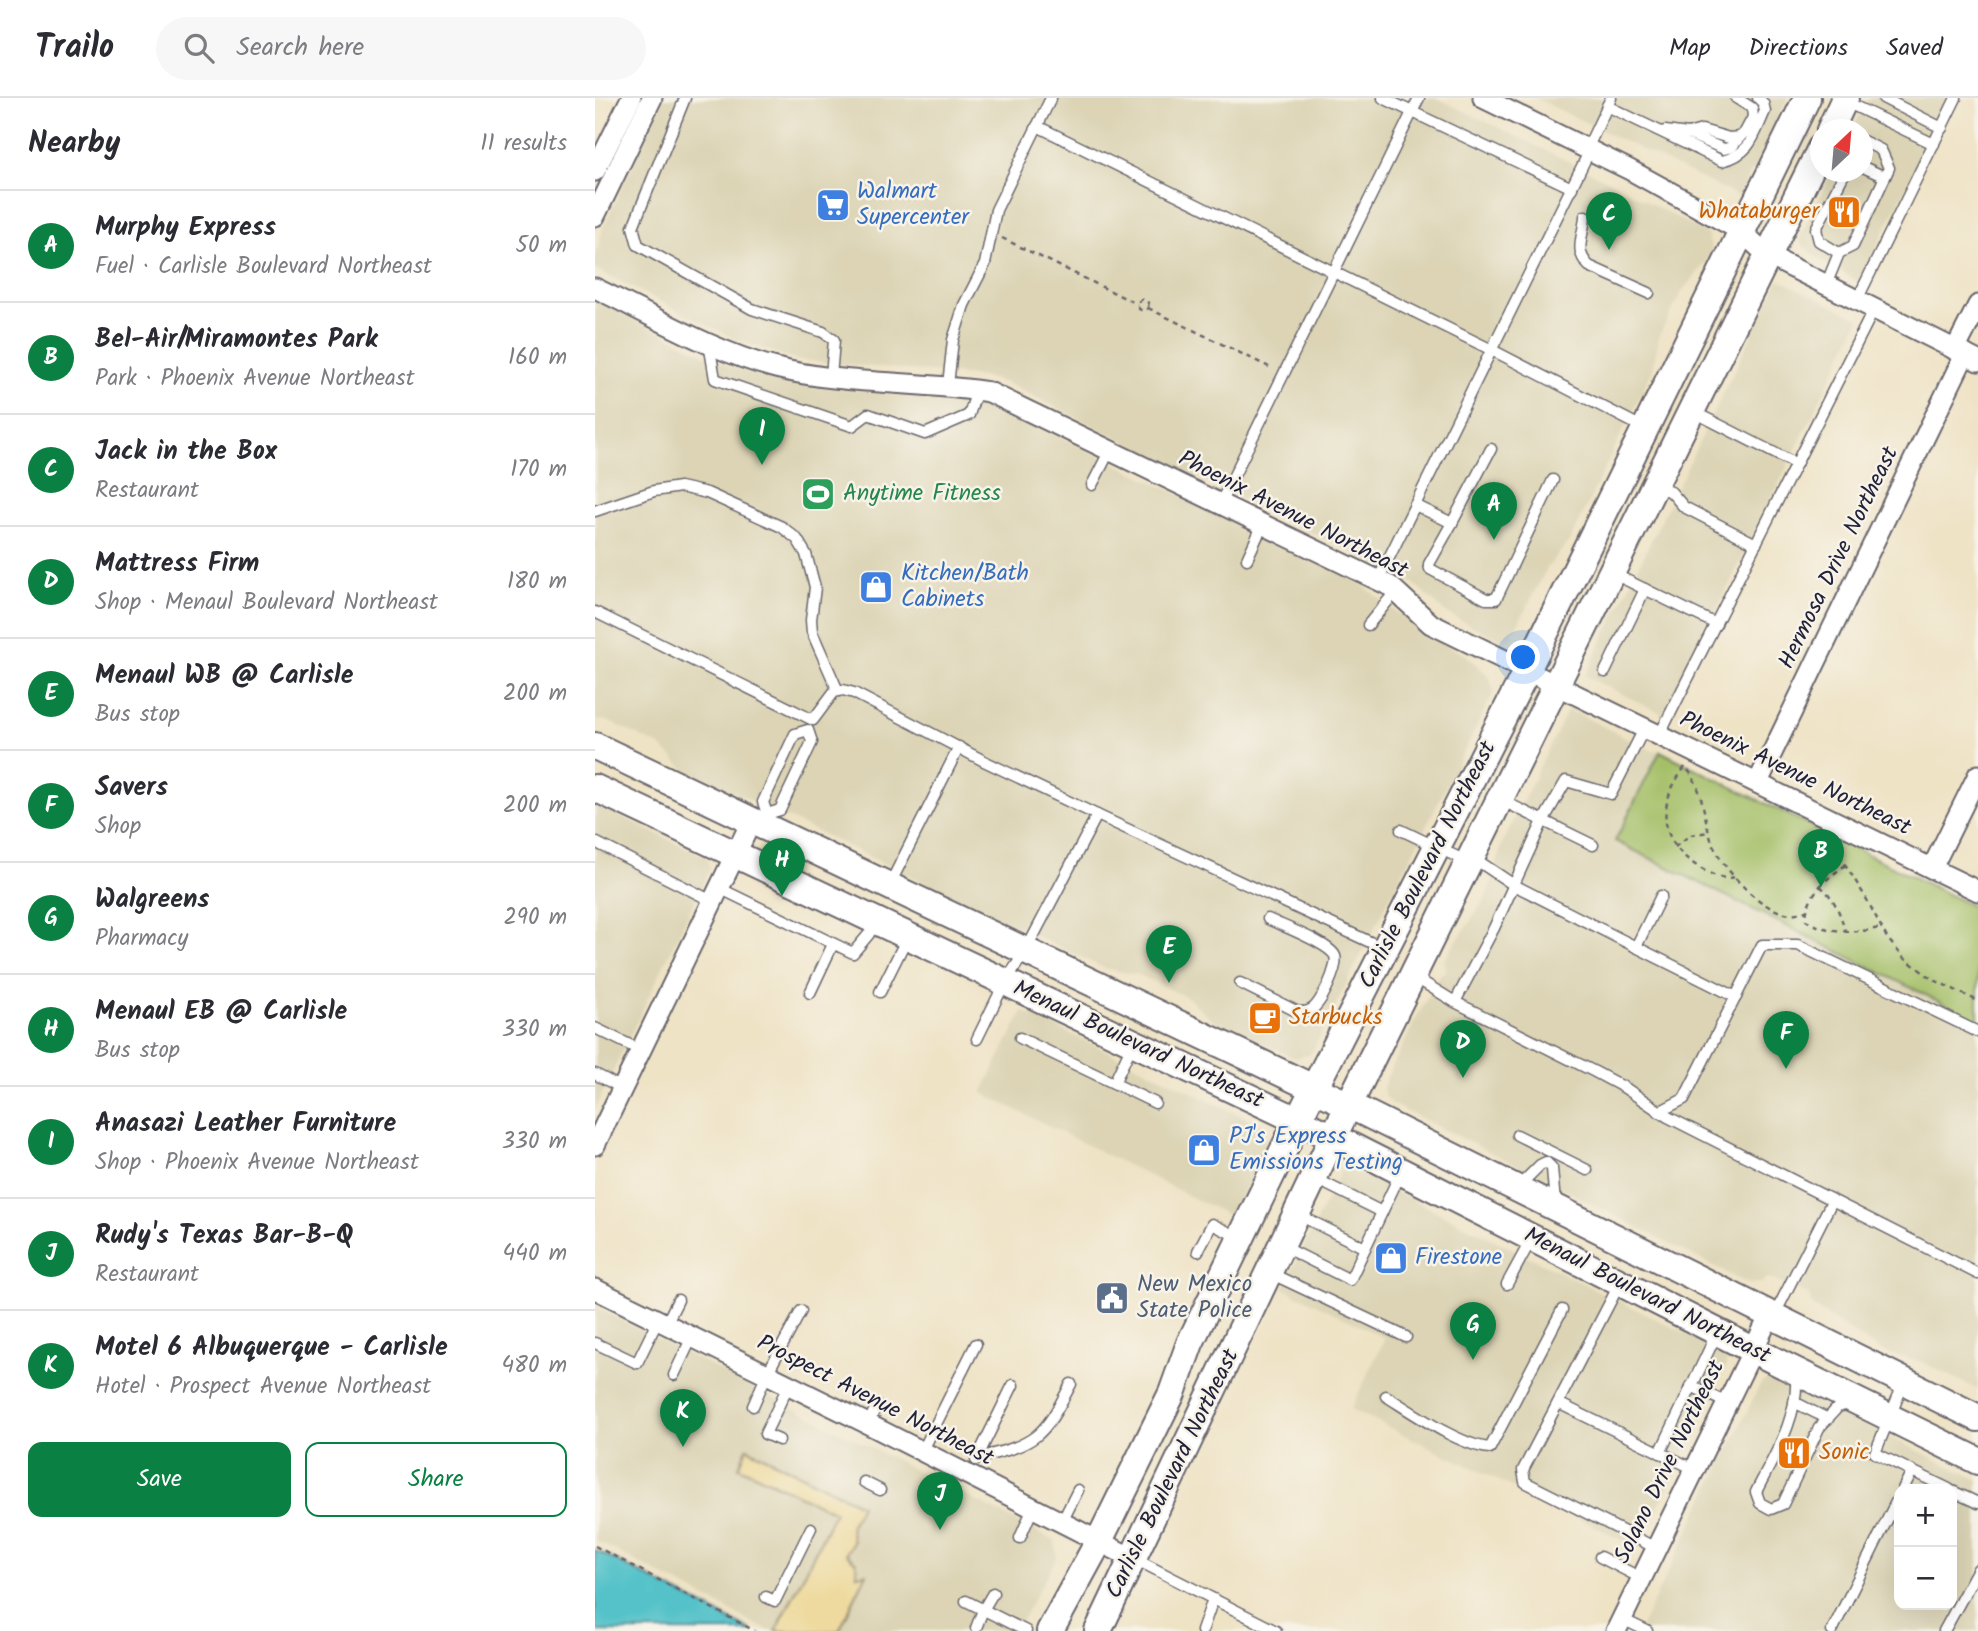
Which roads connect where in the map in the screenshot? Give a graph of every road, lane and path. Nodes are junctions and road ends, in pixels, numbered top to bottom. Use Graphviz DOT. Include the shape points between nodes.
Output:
graph roads {
  1 [pos="685,98"];
  2 [pos="1051,98"];
  3 [pos="1383,98"];
  4 [pos="1419,98"];
  5 [pos="1483,98"];
  6 [pos="1736,98"];
  7 [pos="1759,98"];
  8 [pos="1807,98"];
  9 [pos="1957,98"];
  10 [pos="1886,99"];
  11 [pos="640,100"];
  12 [pos="1844,100"];
  13 [pos="1609,102"];
  14 [pos="1412,112"];
  15 [pos="1836,119"];
  16 [pos="1038,126"];
  17 [pos="1942,128"];
  18 [pos="1658,130"];
  19 [pos="1934,144"];
  20 [pos="1873,146"];
  21 [pos="1588,149"];
  22 [pos="595,171"];
  23 [pos="1810,172"];
  24 [pos="1873,172"];
  25 [pos="1885,177"];
  26 [pos="1840,182"];
  27 [pos="1571,188"];
  28 [pos="595,216"];
  29 [pos="1585,216"];
  30 [pos="1741,231"];
  31 [pos="997,236"];
  32 [pos="1839,253"];
  33 [pos="1767,255"];
  34 [pos="1333,273"];
  35 [pos="1826,285"];
  36 [pos="595,288"];
  37 [pos="1649,293"];
  38 [pos="1137,304"];
  39 [pos="1865,304"];
  40 [pos="1978,305"];
  41 [pos="1148,308"];
  42 [pos="709,343"];
  43 [pos="1492,350"];
  44 [pos="1966,355"];
  45 [pos="1269,366"];
  46 [pos="831,377"];
  47 [pos="948,385"];
  48 [pos="977,390"];
  49 [pos="1691,411"];
  50 [pos="1645,428"];
  51 [pos="1491,449"];
  52 [pos="1110,450"];
  53 [pos="1796,464"];
  54 [pos="1553,480"];
  55 [pos="1092,485"];
  56 [pos="1654,486"];
  57 [pos="1220,504"];
  58 [pos="1415,505"];
  59 [pos="595,511"];
  60 [pos="1452,523"];
  61 [pos="1263,524"];
  62 [pos="1756,544"];
  63 [pos="1247,559"];
  64 [pos="1611,573"];
  65 [pos="1378,580"];
  66 [pos="1645,589"];
  67 [pos="1396,590"];
  68 [pos="595,612"];
  69 [pos="1716,624"];
  70 [pos="1368,625"];
  71 [pos="1527,670"];
  72 [pos="1605,672"];
  73 [pos="1557,684"];
  74 [pos="838,691"];
  75 [pos="813,719"];
  76 [pos="808,730"];
  77 [pos="1653,731"];
  78 [pos="595,746"];
  79 [pos="959,747"];
  80 [pos="1978,775"];
  81 [pos="1758,782"];
  82 [pos="595,788"];
  83 [pos="1500,800"];
  84 [pos="1097,815"];
  85 [pos="761,820"];
  86 [pos="1543,821"];
  87 [pos="1822,828"];
  88 [pos="1401,830"];
  89 [pos="1709,832"];
  90 [pos="595,842"];
  91 [pos="1593,845"];
  92 [pos="1438,846"];
  93 [pos="1675,846"];
  94 [pos="735,854"];
  95 [pos="1470,860"];
  96 [pos="1846,865"];
  97 [pos="1932,868"];
  98 [pos="1735,877"];
  99 [pos="1514,885"];
  100 [pos="888,886"];
  101 [pos="1820,886"];
  102 [pos="1978,891"];
  103 [pos="715,895"];
  104 [pos="1661,896"];
  105 [pos="1807,911"];
  106 [pos="1268,919"];
  107 [pos="875,920"];
  108 [pos="1882,927"];
  109 [pos="1845,930"];
  110 [pos="908,936"];
  111 [pos="833,944"];
  112 [pos="1636,947"];
  113 [pos="1385,949"];
  114 [pos="1025,952"];
  115 [pos="1413,976"];
  116 [pos="1005,982"];
  117 [pos="1240,984"];
  118 [pos="880,992"];
  119 [pos="810,993"];
  120 [pos="1736,997"];
  121 [pos="1978,1001"];
  122 [pos="1455,1002"];
  123 [pos="595,1028"];
  124 [pos="1978,1032"];
  125 [pos="1020,1038"];
  126 [pos="977,1039"];
  127 [pos="1134,1043"];
  128 [pos="641,1050"];
  129 [pos="595,1074"];
  130 [pos="1114,1083"];
  131 [pos="622,1087"];
  132 [pos="1315,1089"];
  133 [pos="1155,1103"];
  134 [pos="1349,1105"];
  135 [pos="1659,1112"];
  136 [pos="1298,1120"];
  137 [pos="1517,1135"];
  138 [pos="1333,1137"];
  139 [pos="595,1145"];
  140 [pos="1554,1154"];
  141 [pos="1549,1164"];
  142 [pos="1587,1170"];
  143 [pos="1401,1171"];
  144 [pos="1314,1178"];
  145 [pos="1516,1189"];
  146 [pos="1832,1201"];
  147 [pos="1556,1208"];
  148 [pos="1382,1212"];
  149 [pos="1297,1214"];
  150 [pos="1532,1237"];
  151 [pos="1241,1238"];
  152 [pos="1282,1246"];
  153 [pos="1364,1248"];
  154 [pos="1198,1251"];
  155 [pos="1651,1256"];
  156 [pos="1269,1273"];
  157 [pos="1978,1273"];
  158 [pos="1620,1282"];
  159 [pos="1507,1284"];
  160 [pos="595,1289"];
  161 [pos="678,1300"];
  162 [pos="1562,1310"];
  163 [pos="801,1311"];
  164 [pos="1772,1316"];
  165 [pos="662,1322"];
  166 [pos="1718,1332"];
  167 [pos="692,1337"];
  168 [pos="1406,1337"];
  169 [pos="595,1343"];
  170 [pos="976,1344"];
  171 [pos="1753,1350"];
  172 [pos="1795,1371"];
  173 [pos="767,1374"];
  174 [pos="674,1375"];
  175 [pos="1905,1382"];
  176 [pos="789,1384"];
  177 [pos="1071,1384"];
  178 [pos="1013,1385"];
  179 [pos="1691,1386"];
  180 [pos="1386,1396"];
  181 [pos="1794,1402"];
  182 [pos="1859,1402"];
  183 [pos="1558,1403"];
  184 [pos="1727,1403"];
  185 [pos="877,1405"];
  186 [pos="753,1406"];
  187 [pos="1890,1417"];
  188 [pos="1978,1418"];
  189 [pos="1828,1419"];
  190 [pos="868,1423"];
  191 [pos="779,1440"];
  192 [pos="921,1452"];
  193 [pos="1660,1453"];
  194 [pos="977,1458"];
  195 [pos="1978,1461"];
  196 [pos="1694,1469"];
  197 [pos="1912,1471"];
  198 [pos="968,1476"];
  199 [pos="864,1482"];
  200 [pos="1906,1484"];
  201 [pos="1938,1484"];
  202 [pos="880,1490"];
  203 [pos="1078,1490"];
  204 [pos="1957,1493"];
  205 [pos="1978,1503"];
  206 [pos="1894,1506"];
  207 [pos="1033,1508"];
  208 [pos="1062,1522"];
  209 [pos="811,1528"];
  210 [pos="1020,1538"];
  211 [pos="1100,1541"];
  212 [pos="595,1546"];
  213 [pos="1656,1548"];
  214 [pos="1601,1557"];
  215 [pos="1132,1558"];
  216 [pos="1978,1569"];
  217 [pos="1641,1578"];
  218 [pos="993,1593"];
  219 [pos="766,1597"];
  220 [pos="1213,1599"];
  221 [pos="966,1601"];
  222 [pos="983,1610"];
  223 [pos="1619,1625"];
  224 [pos="976,1628"];
  225 [pos="755,1631"];
  226 [pos="1026,1631"];
  227 [pos="1050,1631"];
  228 [pos="1098,1631"];
  229 [pos="1202,1631"];
  230 [pos="1276,1631"];
  231 [pos="1647,1631"];
  232 [pos="1832,1631"];
  233 [pos="1944,1631"];
  1 -- 46 [label="lane" via="633,227 638,245 753,309 823,332 834,340"];
  2 -- 16 [label="lane"];
  3 -- 14 [label="lane"];
  4 -- 14 [label="lane"];
  5 -- 21 [label="street"];
  6 -- 18 [label="lane" via="1752,108 1753,117 1739,137 1702,130 1688,134"];
  7 -- 18 [label="lane" via="1765,111 1748,147 1733,159 1723,161"];
  8 -- 30 [label="main road, Carlisle Boulevard Northeast"];
  9 -- 17 [label="lane"];
  10 -- 17 [label="lane"];
  11 -- 22 [label="street"];
  11 -- 28 [label="street"];
  12 -- 15 [label="main road, Carlisle Boulevard Northeast"];
  12 -- 19 [label="lane"];
  13 -- 18 [label="lane"];
  13 -- 21 [label="lane"];
  14 -- 27 [label="lane"];
  14 -- 34 [label="lane"];
  16 -- 34 [label="lane"];
  16 -- 47 [label="lane" via="996,210 985,264 953,340"];
  17 -- 19 [label="lane"];
  19 -- 39 [label="lane"];
  20 -- 25 [label="lane" via="1881,150 1889,168"];
  21 -- 27 [label="lane"];
  21 -- 30 [label="street"];
  23 -- 33 [label="main road, Carlisle Boulevard Northeast"];
  24 -- 25 [label="lane"];
  25 -- 32 [label="lane" via="1853,246"];
  26 -- 32 [label="lane" via="1815,229 1819,241"];
  27 -- 43 [label="lane"];
  29 -- 37 [label="lane" via="1579,250 1583,260"];
  30 -- 33 [label="street"];
  30 -- 50 [label="main road, Carlisle Boulevard Northeast"];
  31 -- 38 [label="path"];
  32 -- 35 [label="lane"];
  33 -- 35 [label="street"];
  33 -- 49 [label="main road, Carlisle Boulevard Northeast"];
  34 -- 43 [label="lane"];
  34 -- 57 [label="lane"];
  35 -- 39 [label="street"];
  36 -- 42 [label="street, Phoenix Avenue Northeast"];
  38 -- 41 [label="path" via="1141,310"];
  38 -- 41 [label="path" via="1144,299"];
  39 -- 44 [label="street"];
  39 -- 53 [label="lane"];
  40 -- 44 [label="street, Hermosa Drive Northeast"];
  41 -- 45 [label="path"];
  42 -- 46 [label="street, Phoenix Avenue Northeast" via="776,368"];
  42 -- 48 [label="lane" via="715,379 852,426 868,414 925,434 969,415"];
  43 -- 50 [label="lane"];
  43 -- 58 [label="lane"];
  44 -- 81 [label="street, Hermosa Drive Northeast"];
  46 -- 47 [label="street, Phoenix Avenue Northeast"];
  47 -- 48 [label="street, Phoenix Avenue Northeast"];
  48 -- 52 [label="street, Phoenix Avenue Northeast" via="989,391"];
  49 -- 53 [label="lane"];
  49 -- 56 [label="main road, Carlisle Boulevard Northeast"];
  50 -- 64 [label="main road" via="1655,445 1654,457 1613,539"];
  50 -- 71 [label="main road, Carlisle Boulevard Northeast"];
  51 -- 60 [label="lane"];
  52 -- 55 [label="lane"];
  52 -- 57 [label="street, Phoenix Avenue Northeast"];
  53 -- 62 [label="lane"];
  54 -- 60 [label="lane" via="1496,598 1486,599 1430,569"];
  56 -- 62 [label="lane"];
  56 -- 64 [label="main road, Carlisle Boulevard Northeast"];
  57 -- 61 [label="street, Phoenix Avenue Northeast"];
  58 -- 60 [label="lane"];
  58 -- 65 [label="lane"];
  59 -- 74 [label="lane" via="654,491 696,488 782,527 806,554 815,587 812,632"];
  61 -- 63 [label="lane"];
  61 -- 65 [label="street, Phoenix Avenue Northeast"];
  62 -- 69 [label="lane"];
  64 -- 66 [label="lane"];
  64 -- 73 [label="main road, Carlisle Boulevard Northeast"];
  65 -- 67 [label="street, Phoenix Avenue Northeast"];
  66 -- 69 [label="lane"];
  66 -- 72 [label="lane"];
  67 -- 70 [label="lane"];
  67 -- 71 [label="street, Phoenix Avenue Northeast" via="1431,624"];
  68 -- 75 [label="lane"];
  69 -- 77 [label="lane"];
  71 -- 73 [label="street, Phoenix Avenue Northeast"];
  71 -- 92 [label="main road, Carlisle Boulevard Northeast"];
  73 -- 77 [label="street, Phoenix Avenue Northeast"];
  73 -- 83 [label="main road, Carlisle Boulevard Northeast"];
  74 -- 75 [label="lane"];
  74 -- 79 [label="lane" via="854,693"];
  75 -- 76 [label="lane"];
  76 -- 85 [label="lane" via="795,734 763,802"];
  76 -- 85 [label="lane" via="812,742 780,810"];
  77 -- 81 [label="street, Phoenix Avenue Northeast"];
  77 -- 86 [label="lane" via="1611,794 1566,781"];
  78 -- 85 [label="main road, Menaul Boulevard Northeast"];
  79 -- 84 [label="lane"];
  79 -- 100 [label="lane"];
  80 -- 97 [label="street"];
  81 -- 97 [label="street, Phoenix Avenue Northeast"];
  82 -- 94 [label="main road, Menaul Boulevard Northeast"];
  83 -- 86 [label="lane"];
  83 -- 95 [label="main road, Carlisle Boulevard Northeast"];
  84 -- 113 [label="lane"];
  84 -- 114 [label="lane"];
  85 -- 94 [label="street"];
  85 -- 100 [label="main road, Menaul Boulevard Northeast"];
  86 -- 91 [label="lane"];
  86 -- 99 [label="lane"];
  87 -- 96 [label="path"];
  88 -- 92 [label="lane"];
  89 -- 93 [label="path" via="1690,835"];
  89 -- 93 [label="path" via="1699,788 1685,763 1665,817 1667,834"];
  89 -- 98 [label="path"];
  90 -- 103 [label="lane"];
  92 -- 95 [label="lane"];
  92 -- 113 [label="main road, Carlisle Boulevard Northeast"];
  93 -- 98 [label="path" via="1708,873"];
  94 -- 103 [label="street"];
  94 -- 107 [label="main road, Menaul Boulevard Northeast"];
  95 -- 99 [label="lane"];
  95 -- 115 [label="main road, Carlisle Boulevard Northeast"];
  96 -- 101 [label="path"];
  96 -- 108 [label="path"];
  97 -- 102 [label="street, Phoenix Avenue Northeast"];
  98 -- 105 [label="path" via="1777,910 1786,914"];
  99 -- 112 [label="lane"];
  99 -- 122 [label="lane"];
  100 -- 114 [label="main road, Menaul Boulevard Northeast"];
  101 -- 105 [label="path"];
  101 -- 109 [label="path" via="1837,907"];
  103 -- 111 [label="lane"];
  103 -- 128 [label="street"];
  104 -- 112 [label="lane"];
  105 -- 109 [label="path" via="1809,922"];
  106 -- 117 [label="lane" via="1328,948 1336,964 1330,981 1315,1008 1305,1012"];
  107 -- 110 [label="main road, Menaul Boulevard Northeast"];
  107 -- 111 [label="lane" via="853,953"];
  108 -- 109 [label="path"];
  108 -- 121 [label="path" via="1913,966"];
  110 -- 116 [label="main road, Menaul Boulevard Northeast"];
  110 -- 118 [label="lane"];
  111 -- 119 [label="lane"];
  112 -- 120 [label="lane"];
  113 -- 132 [label="main road, Carlisle Boulevard Northeast"];
  114 -- 116 [label="lane"];
  114 -- 132 [label="main road, Menaul Boulevard Northeast"];
  115 -- 122 [label="lane"];
  115 -- 134 [label="main road, Carlisle Boulevard Northeast"];
  116 -- 126 [label="lane"];
  116 -- 127 [label="main road, Menaul Boulevard Northeast"];
  120 -- 124 [label="lane" via="1762,945 1798,945"];
  120 -- 135 [label="lane" via="1684,1099"];
  122 -- 135 [label="lane" via="1625,1088"];
  123 -- 128 [label="lane"];
  125 -- 130 [label="lane"];
  127 -- 130 [label="lane"];
  127 -- 136 [label="main road, Menaul Boulevard Northeast"];
  128 -- 131 [label="street"];
  129 -- 131 [label="lane"];
  130 -- 133 [label="lane"];
  131 -- 139 [label="street"];
  132 -- 134 [label="main road, Menaul Boulevard Northeast"];
  132 -- 136 [label="main road, Carlisle Boulevard Northeast"];
  134 -- 138 [label="main road, Carlisle Boulevard Northeast"];
  134 -- 145 [label="main road, Menaul Boulevard Northeast"];
  135 -- 146 [label="lane"];
  136 -- 138 [label="main road, Menaul Boulevard Northeast"];
  136 -- 151 [label="main road, Carlisle Boulevard Northeast"];
  137 -- 140 [label="lane"];
  138 -- 143 [label="main road, Menaul Boulevard Northeast"];
  138 -- 144 [label="main road, Carlisle Boulevard Northeast"];
  140 -- 141 [label="lane"];
  140 -- 142 [label="lane"];
  141 -- 145 [label="lane" via="1540,1165"];
  141 -- 147 [label="lane"];
  143 -- 148 [label="lane"];
  143 -- 150 [label="main road, Menaul Boulevard Northeast"];
  144 -- 148 [label="lane"];
  144 -- 149 [label="main road, Carlisle Boulevard Northeast"];
  145 -- 147 [label="main road, Menaul Boulevard Northeast"];
  146 -- 157 [label="lane"];
  146 -- 164 [label="lane"];
  147 -- 155 [label="main road, Menaul Boulevard Northeast"];
  148 -- 153 [label="lane"];
  149 -- 152 [label="main road, Carlisle Boulevard Northeast"];
  149 -- 153 [label="lane"];
  150 -- 155 [label="main road" via="1552,1230 1616,1257 1634,1260"];
  150 -- 158 [label="main road, Menaul Boulevard Northeast"];
  150 -- 159 [label="lane"];
  151 -- 154 [label="lane" via="1212,1224"];
  151 -- 211 [label="main road, Carlisle Boulevard Northeast"];
  152 -- 153 [label="lane" via="1350,1279"];
  152 -- 156 [label="main road, Carlisle Boulevard Northeast"];
  155 -- 164 [label="main road, Menaul Boulevard Northeast"];
  156 -- 168 [label="lane"];
  156 -- 215 [label="main road, Carlisle Boulevard Northeast"];
  158 -- 166 [label="main road, Menaul Boulevard Northeast"];
  158 -- 183 [label="lane"];
  160 -- 165 [label="street, Prospect Avenue Northeast"];
  161 -- 165 [label="lane"];
  162 -- 180 [label="lane" via="1490,1448 1438,1427"];
  163 -- 173 [label="lane"];
  164 -- 171 [label="street, Solano Drive Northeast"];
  164 -- 175 [label="main road, Menaul Boulevard Northeast"];
  165 -- 167 [label="street, Prospect Avenue Northeast"];
  165 -- 169 [label="lane" via="637,1363"];
  166 -- 171 [label="main road, Menaul Boulevard Northeast"];
  166 -- 179 [label="lane"];
  167 -- 173 [label="street, Prospect Avenue Northeast"];
  167 -- 174 [label="lane"];
  170 -- 192 [label="lane"];
  171 -- 172 [label="main road, Menaul Boulevard Northeast"];
  171 -- 184 [label="street, Solano Drive Northeast"];
  172 -- 181 [label="lane"];
  172 -- 182 [label="main road, Menaul Boulevard Northeast"];
  173 -- 176 [label="street, Prospect Avenue Northeast"];
  173 -- 186 [label="lane"];
  175 -- 187 [label="lane"];
  175 -- 188 [label="main road, Menaul Boulevard Northeast"];
  176 -- 190 [label="street, Prospect Avenue Northeast"];
  176 -- 191 [label="lane" via="765,1434"];
  177 -- 194 [label="lane" via="1037,1437 1015,1449"];
  178 -- 194 [label="lane"];
  179 -- 184 [label="lane"];
  179 -- 193 [label="lane"];
  181 -- 189 [label="lane"];
  181 -- 189 [label="lane" via="1788,1428 1756,1492 1760,1503 1771,1509 1783,1504 1819,1428"];
  182 -- 187 [label="main road, Menaul Boulevard Northeast"];
  182 -- 189 [label="lane" via="1838,1407"];
  183 -- 193 [label="lane"];
  183 -- 213 [label="lane" via="1523,1470 1525,1482"];
  184 -- 196 [label="street, Solano Drive Northeast"];
  185 -- 190 [label="lane"];
  187 -- 195 [label="main road, Menaul Boulevard Northeast"];
  187 -- 197 [label="lane" via="1875,1453"];
  190 -- 192 [label="street, Prospect Avenue Northeast"];
  192 -- 198 [label="street, Prospect Avenue Northeast"];
  193 -- 196 [label="lane"];
  194 -- 198 [label="lane"];
  196 -- 213 [label="street, Solano Drive Northeast"];
  197 -- 200 [label="lane"];
  197 -- 201 [label="lane"];
  198 -- 207 [label="street, Prospect Avenue Northeast"];
  199 -- 202 [label="lane"];
  203 -- 208 [label="lane"];
  204 -- 205 [label="lane"];
  206 -- 232 [label="lane"];
  207 -- 208 [label="street, Prospect Avenue Northeast"];
  207 -- 210 [label="lane"];
  208 -- 211 [label="street, Prospect Avenue Northeast"];
  209 -- 219 [label="lane" via="775,1601"];
  211 -- 215 [label="street, Prospect Avenue Northeast"];
  211 -- 227 [label="main road, Carlisle Boulevard Northeast"];
  212 -- 225 [label="path"];
  213 -- 217 [label="street, Solano Drive Northeast"];
  214 -- 217 [label="lane"];
  215 -- 220 [label="lane"];
  215 -- 228 [label="main road, Carlisle Boulevard Northeast"];
  216 -- 233 [label="lane"];
  217 -- 223 [label="street, Solano Drive Northeast"];
  218 -- 222 [label="lane"];
  220 -- 229 [label="lane"];
  220 -- 230 [label="lane"];
  221 -- 222 [label="lane"];
  222 -- 224 [label="lane"];
  222 -- 226 [label="lane"];
  223 -- 231 [label="lane"];
}
